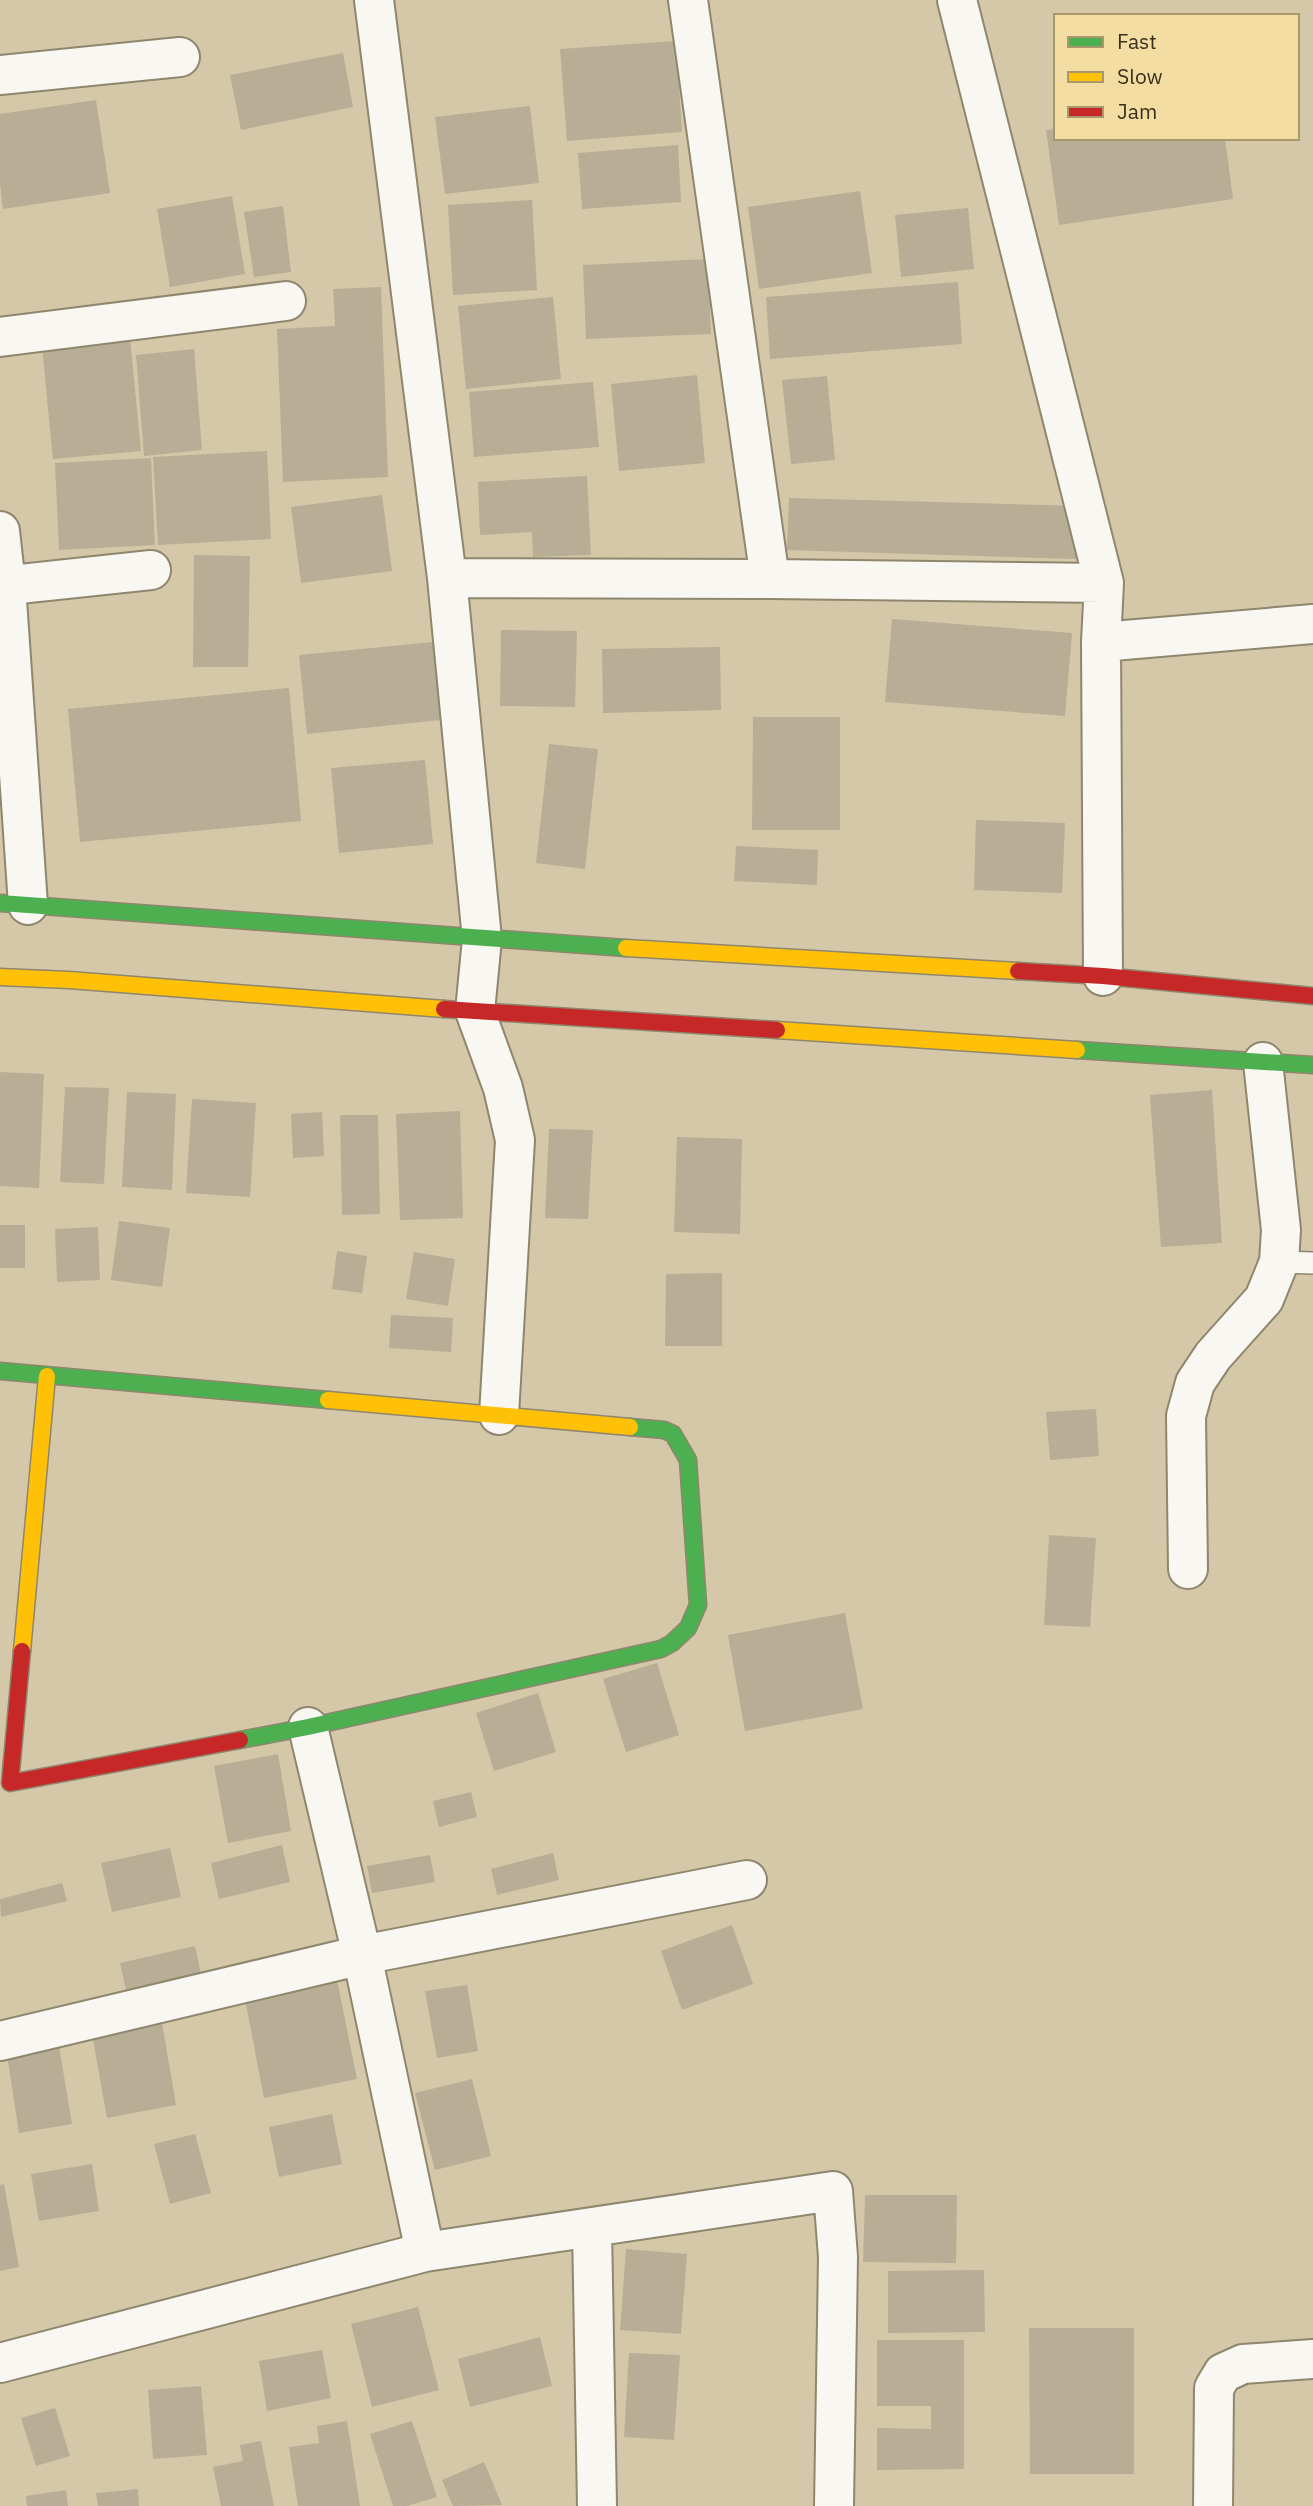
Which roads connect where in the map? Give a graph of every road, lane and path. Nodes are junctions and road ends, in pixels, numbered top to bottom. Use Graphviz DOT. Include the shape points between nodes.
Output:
graph roads {
  1 [pos="374,0"];
  2 [pos="688,0"];
  3 [pos="957,0"];
  4 [pos="180,57"];
  5 [pos="0,75"];
  6 [pos="286,300"];
  7 [pos="0,337"];
  8 [pos="0,531"];
  9 [pos="151,570"];
  10 [pos="447,578"];
  11 [pos="770,579"];
  12 [pos="1104,583"];
  13 [pos="3,586"];
  14 [pos="1313,624"];
  15 [pos="1101,642"];
  16 [pos="14,904"];
  17 [pos="482,939"];
  18 [pos="1103,976"];
  19 [pos="0,977"];
  20 [pos="1313,996"];
  21 [pos="475,1011"];
  22 [pos="1262,1062"];
  23 [pos="1313,1065"];
  24 [pos="1296,1263"];
  25 [pos="0,1371"];
  26 [pos="47,1376"];
  27 [pos="499,1415"];
  28 [pos="1188,1569"];
  29 [pos="308,1727"];
  30 [pos="5,1784"];
  31 [pos="747,1880"];
  32 [pos="362,1955"];
  33 [pos="0,2041"];
  34 [pos="592,2227"];
  35 [pos="425,2252"];
  36 [pos="1313,2359"];
  37 [pos="0,2363"];
  38 [pos="597,2506"];
  39 [pos="834,2506"];
  40 [pos="1213,2506"];
  1 -- 10 [label="street"];
  2 -- 11 [label="street"];
  3 -- 12 [label="street"];
  4 -- 5 [label="street"];
  6 -- 7 [label="street"];
  8 -- 13 [label="street"];
  9 -- 13 [label="street"];
  10 -- 11 [label="street"];
  10 -- 17 [label="street"];
  11 -- 12 [label="street"];
  12 -- 15 [label="street"];
  13 -- 16 [label="street"];
  14 -- 15 [label="street"];
  15 -- 18 [label="street"];
  16 -- 17 [label="main road"];
  17 -- 18 [label="main road"];
  17 -- 21 [label="street"];
  18 -- 20 [label="main road"];
  19 -- 21 [label="main road"];
  21 -- 22 [label="main road"];
  21 -- 27 [label="street" via="503,1088 515,1140"];
  22 -- 23 [label="main road"];
  22 -- 24 [label="street" via="1281,1230"];
  24 -- 28 [label="street" via="1213,1356 1195,1383 1186,1416"];
  25 -- 26 [label="main road"];
  26 -- 27 [label="main road"];
  26 -- 30 [label="main road"];
  27 -- 29 [label="main road" via="673,1434 688,1460 698,1605 688,1628 661,1649"];
  29 -- 30 [label="main road"];
  29 -- 32 [label="street"];
  31 -- 32 [label="street"];
  32 -- 33 [label="street"];
  32 -- 35 [label="street"];
  34 -- 35 [label="street"];
  34 -- 38 [label="street"];
  34 -- 39 [label="street" via="833,2191 838,2257"];
  35 -- 37 [label="street"];
  36 -- 40 [label="street" via="1243,2364 1223,2373 1214,2388"];
}
